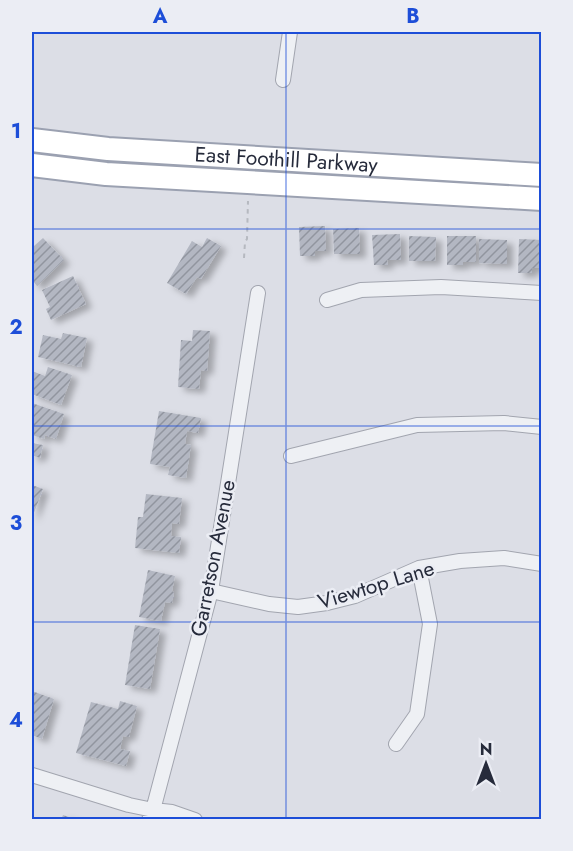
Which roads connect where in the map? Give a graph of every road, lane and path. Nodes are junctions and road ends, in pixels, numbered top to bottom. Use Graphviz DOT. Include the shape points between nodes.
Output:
graph roads {
  1 [pos="290,32"];
  2 [pos="283,80"];
  3 [pos="32,140"];
  4 [pos="32,165"];
  5 [pos="542,175"];
  6 [pos="542,199"];
  7 [pos="248,201"];
  8 [pos="244,258"];
  9 [pos="542,292"];
  10 [pos="258,293"];
  11 [pos="327,300"];
  12 [pos="542,427"];
  13 [pos="291,456"];
  14 [pos="542,564"];
  15 [pos="419,568"];
  16 [pos="211,591"];
  17 [pos="396,744"];
  18 [pos="32,775"];
  19 [pos="151,815"];
  20 [pos="195,819"];
  1 -- 2 [label="street"];
  3 -- 5 [label="main road, East Foothill Parkway" via="119,150"];
  4 -- 6 [label="main road, East Foothill Parkway" via="117,174"];
  7 -- 8 [label="path"];
  9 -- 11 [label="street" via="441,287 361,290"];
  10 -- 16 [label="street, Garretson Avenue"];
  12 -- 13 [label="street" via="504,423 417,425"];
  14 -- 15 [label="street, Viewtop Lane" via="504,558"];
  15 -- 16 [label="street, Viewtop Lane" via="355,596 298,607"];
  15 -- 17 [label="street" via="430,624 417,714"];
  16 -- 19 [label="street, Garretson Avenue"];
  18 -- 19 [label="street"];
  19 -- 20 [label="street" via="172,812"];
}
